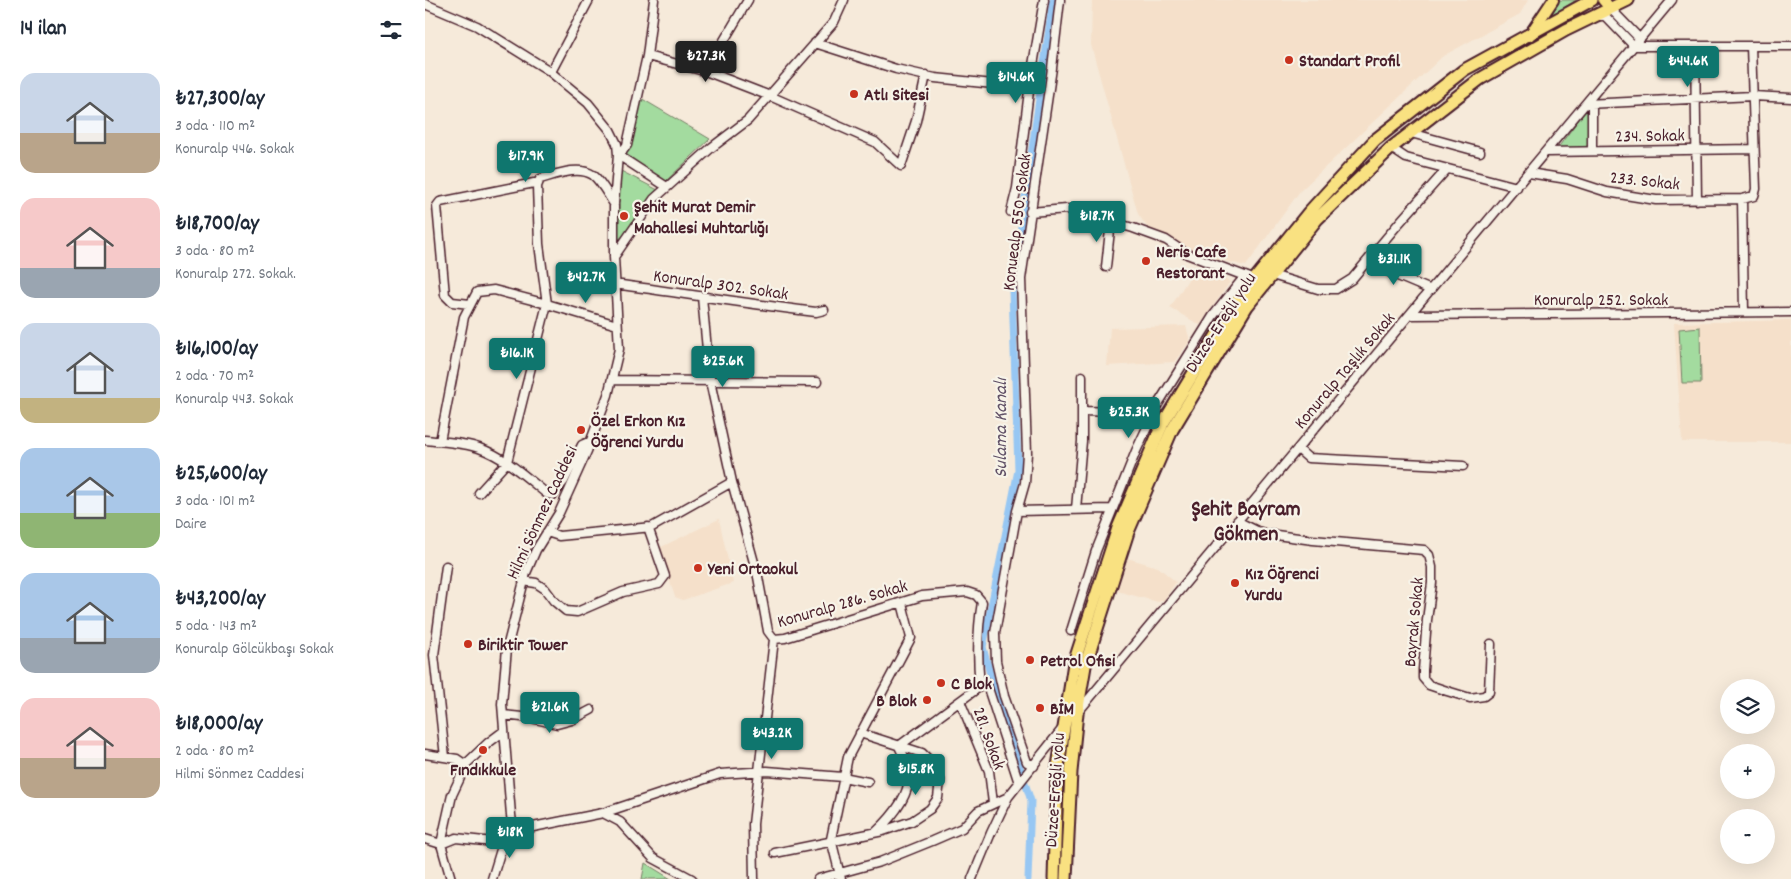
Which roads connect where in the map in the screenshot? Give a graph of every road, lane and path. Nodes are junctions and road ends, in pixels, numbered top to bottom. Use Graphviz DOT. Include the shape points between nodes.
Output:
graph roads {
  1 [pos="589,0"];
  2 [pos="653,0"];
  3 [pos="748,0"];
  4 [pos="844,0"];
  5 [pos="1044,0"];
  6 [pos="1060,0"];
  7 [pos="1553,0"];
  8 [pos="1628,0"];
  9 [pos="1673,0"];
  10 [pos="1588,1"];
  11 [pos="425,4"];
  12 [pos="1606,4"];
  13 [pos="1594,16"];
  14 [pos="1529,36"];
  15 [pos="1640,39"];
  16 [pos="815,43"];
  17 [pos="1634,46"];
  18 [pos="1695,46"];
  19 [pos="1751,46"];
  20 [pos="1791,46"];
  21 [pos="647,56"];
  22 [pos="706,71"];
  23 [pos="551,72"];
  24 [pos="926,75"];
  25 [pos="1030,83"];
  26 [pos="770,96"];
  27 [pos="1753,96"];
  28 [pos="1791,98"];
  29 [pos="1696,99"];
  30 [pos="1589,104"];
  31 [pos="1411,133"];
  32 [pos="1391,148"];
  33 [pos="1754,149"];
  34 [pos="1697,150"];
  35 [pos="1593,151"];
  36 [pos="1480,152"];
  37 [pos="1546,152"];
  38 [pos="618,156"];
  39 [pos="1447,169"];
  40 [pos="1529,173"];
  41 [pos="538,184"];
  42 [pos="667,187"];
  43 [pos="1517,187"];
  44 [pos="1742,199"];
  45 [pos="1697,200"];
  46 [pos="614,204"];
  47 [pos="1011,212"];
  48 [pos="1030,212"];
  49 [pos="1111,221"];
  50 [pos="614,257"];
  51 [pos="1368,260"];
  52 [pos="1106,268"];
  53 [pos="1272,275"];
  54 [pos="1250,278"];
  55 [pos="614,284"];
  56 [pos="1431,290"];
  57 [pos="702,297"];
  58 [pos="470,304"];
  59 [pos="547,304"];
  60 [pos="823,310"];
  61 [pos="1744,312"];
  62 [pos="1791,312"];
  63 [pos="1411,314"];
  64 [pos="617,325"];
  65 [pos="1082,376"];
  66 [pos="612,380"];
  67 [pos="710,381"];
  68 [pos="817,382"];
  69 [pos="1082,411"];
  70 [pos="1154,413"];
  71 [pos="425,440"];
  72 [pos="439,441"];
  73 [pos="591,441"];
  74 [pos="1297,449"];
  75 [pos="507,462"];
  76 [pos="1463,466"];
  77 [pos="732,482"];
  78 [pos="479,493"];
  79 [pos="1076,509"];
  80 [pos="1112,509"];
  81 [pos="1017,511"];
  82 [pos="1237,521"];
  83 [pos="648,527"];
  84 [pos="547,532"];
  85 [pos="446,566"];
  86 [pos="523,582"];
  87 [pos="902,603"];
  88 [pos="1071,631"];
  89 [pos="774,639"];
  90 [pos="1491,644"];
  91 [pos="980,686"];
  92 [pos="960,701"];
  93 [pos="591,710"];
  94 [pos="1077,713"];
  95 [pos="503,715"];
  96 [pos="1063,727"];
  97 [pos="504,731"];
  98 [pos="860,733"];
  99 [pos="899,746"];
  100 [pos="425,754"];
  101 [pos="445,757"];
  102 [pos="466,766"];
  103 [pos="1033,767"];
  104 [pos="759,772"];
  105 [pos="843,777"];
  106 [pos="868,782"];
  107 [pos="1019,783"];
  108 [pos="1009,797"];
  109 [pos="993,803"];
  110 [pos="603,813"];
  111 [pos="513,831"];
  112 [pos="874,833"];
  113 [pos="425,839"];
  114 [pos="503,842"];
  115 [pos="832,842"];
  116 [pos="441,844"];
  117 [pos="775,853"];
  118 [pos="840,876"];
  119 [pos="451,879"];
  120 [pos="492,879"];
  121 [pos="692,879"];
  122 [pos="754,879"];
  123 [pos="818,879"];
  124 [pos="972,879"];
  125 [pos="1054,879"];
  126 [pos="1066,879"];
  1 -- 23 [label="street"];
  2 -- 21 [label="street"];
  3 -- 22 [label="street"];
  4 -- 16 [label="street" via="834,22"];
  5 -- 25 [label="street"];
  6 -- 48 [label="street, Konuealp 550. Sokak"];
  7 -- 14 [label="main road"];
  8 -- 12 [label="highway, Düzce-Ereğli yolu"];
  9 -- 15 [label="street, Konuralp Taşlık Sokak"];
  10 -- 13 [label="main road"];
  10 -- 14 [label="highway, Düzce-Ereğli yolu"];
  11 -- 23 [label="street" via="477,26"];
  12 -- 13 [label="highway, Düzce-Ereğli yolu"];
  12 -- 15 [label="street"];
  13 -- 17 [label="street" via="1605,16"];
  13 -- 31 [label="highway, Düzce-Ereğli yolu" via="1480,79"];
  14 -- 54 [label="highway, Düzce-Ereğli yolu" via="1465,70 1375,140"];
  15 -- 17 [label="street, Konuralp Taşlık Sokak"];
  16 -- 24 [label="street" via="896,69"];
  16 -- 26 [label="street"];
  17 -- 18 [label="street"];
  17 -- 30 [label="street, Konuralp Taşlık Sokak"];
  18 -- 19 [label="street"];
  18 -- 29 [label="street"];
  19 -- 20 [label="street"];
  19 -- 27 [label="street"];
  21 -- 22 [label="street"];
  21 -- 38 [label="street" via="627,145"];
  22 -- 26 [label="street"];
  23 -- 38 [label="street" via="588,104 610,130 617,144"];
  24 -- 25 [label="street" via="1003,84"];
  24 -- 26 [label="street" via="916,121 901,166 875,142"];
  25 -- 47 [label="street"];
  26 -- 42 [label="street" via="748,120"];
  27 -- 28 [label="street"];
  27 -- 29 [label="street"];
  27 -- 33 [label="street"];
  29 -- 30 [label="street"];
  29 -- 34 [label="street"];
  30 -- 35 [label="street"];
  30 -- 37 [label="street, Konuralp Taşlık Sokak"];
  31 -- 32 [label="highway, Düzce-Ereğli yolu"];
  31 -- 36 [label="street"];
  32 -- 39 [label="street" via="1406,158"];
  32 -- 53 [label="highway, Düzce-Ereğli yolu" via="1317,219"];
  33 -- 34 [label="street, 234. Sokak"];
  33 -- 44 [label="street" via="1754,196"];
  34 -- 35 [label="street, 234. Sokak"];
  34 -- 45 [label="street"];
  35 -- 37 [label="street, 234. Sokak"];
  37 -- 40 [label="street, Konuralp Taşlık Sokak"];
  38 -- 42 [label="street"];
  38 -- 46 [label="street, Hilmi Sönmez Caddesi"];
  39 -- 43 [label="street"];
  39 -- 51 [label="street"];
  40 -- 43 [label="street, Konuralp Taşlık Sokak"];
  40 -- 45 [label="street, 233. Sokak" via="1656,200"];
  41 -- 46 [label="street" via="540,179 582,171 593,176"];
  41 -- 58 [label="street" via="440,202 437,206 445,295 452,302"];
  41 -- 59 [label="street" via="539,244"];
  42 -- 50 [label="street" via="654,199"];
  43 -- 56 [label="street, Konuralp Taşlık Sokak"];
  44 -- 45 [label="street, 233. Sokak"];
  44 -- 61 [label="street"];
  46 -- 50 [label="street, Hilmi Sönmez Caddesi"];
  48 -- 49 [label="street" via="1067,209"];
  48 -- 81 [label="street, Konuealp 550. Sokak" via="1021,279 1027,453 1025,483"];
  49 -- 52 [label="street"];
  49 -- 54 [label="street" via="1152,234 1187,254"];
  50 -- 55 [label="street, Hilmi Sönmez Caddesi"];
  51 -- 53 [label="street" via="1352,279 1336,289 1317,289"];
  51 -- 56 [label="street"];
  53 -- 94 [label="highway, Düzce-Ereğli yolu" via="1247,306 1172,430 1129,532 1085,666"];
  54 -- 70 [label="street" via="1213,316"];
  54 -- 96 [label="highway, Düzce-Ereğli yolu" via="1162,425 1118,528 1074,664"];
  55 -- 57 [label="street, Konuralp 302. Sokak"];
  55 -- 64 [label="street, Hilmi Sönmez Caddesi"];
  56 -- 63 [label="street, Konuralp Taşlık Sokak"];
  57 -- 60 [label="street, Konuralp 302. Sokak" via="816,312"];
  57 -- 67 [label="street, Konuralp 286. Sokak"];
  58 -- 59 [label="street" via="477,292 494,290"];
  58 -- 72 [label="street" via="464,317"];
  59 -- 64 [label="street"];
  59 -- 75 [label="street"];
  61 -- 62 [label="street, Konuralp 252. Sokak"];
  61 -- 63 [label="street, Konuralp 252. Sokak"];
  63 -- 74 [label="street, Konuralp Taşlık Sokak"];
  64 -- 66 [label="street, Hilmi Sönmez Caddesi" via="619,349"];
  65 -- 69 [label="street"];
  66 -- 67 [label="street"];
  66 -- 73 [label="street, Hilmi Sönmez Caddesi"];
  67 -- 68 [label="street"];
  67 -- 77 [label="street, Konuralp 286. Sokak"];
  69 -- 70 [label="street"];
  69 -- 79 [label="street"];
  70 -- 80 [label="street"];
  71 -- 72 [label="street"];
  72 -- 75 [label="street" via="479,448"];
  73 -- 75 [label="street" via="583,445 553,495 547,494"];
  73 -- 84 [label="street, Hilmi Sönmez Caddesi" via="559,513"];
  74 -- 76 [label="street" via="1308,458"];
  74 -- 82 [label="street, Konuralp Taşlık Sokak"];
  75 -- 78 [label="street"];
  77 -- 83 [label="street"];
  77 -- 89 [label="street, Konuralp 286. Sokak" via="758,577 768,631"];
  79 -- 80 [label="street"];
  79 -- 81 [label="street"];
  80 -- 88 [label="street"];
  81 -- 103 [label="street, Konuealp 550. Sokak" via="995,633 996,661 1004,696 1027,762"];
  82 -- 90 [label="street, Bayrak Sokak" via="1269,534 1423,550 1429,555 1432,567 1423,678 1429,685 1470,698 1484,696 1489,692"];
  82 -- 94 [label="street, Konuralp Taşlık Sokak"];
  83 -- 84 [label="street" via="559,536"];
  83 -- 86 [label="street" via="665,576 659,584 623,592 577,612 566,611 536,583"];
  84 -- 86 [label="street, Hilmi Sönmez Caddesi"];
  85 -- 101 [label="street" via="434,655"];
  86 -- 95 [label="street, Hilmi Sönmez Caddesi" via="507,648"];
  87 -- 89 [label="street, Konuralp 286. Sokak"];
  87 -- 91 [label="street, Konuralp 286. Sokak" via="922,596 967,592 976,596 981,602 977,635"];
  87 -- 98 [label="street" via="911,638"];
  89 -- 104 [label="street"];
  91 -- 92 [label="street"];
  91 -- 107 [label="street" via="985,682"];
  92 -- 99 [label="street, 281. Sokak"];
  92 -- 109 [label="street, 281. Sokak" via="989,771"];
  93 -- 95 [label="street" via="557,724"];
  94 -- 126 [label="highway, Düzce-Ereğli yolu"];
  95 -- 97 [label="street, Hilmi Sönmez Caddesi"];
  96 -- 103 [label="street"];
  96 -- 125 [label="highway, Düzce-Ereğli yolu" via="1057,773"];
  97 -- 102 [label="street"];
  97 -- 111 [label="street, Hilmi Sönmez Caddesi"];
  98 -- 99 [label="street"];
  98 -- 105 [label="street" via="848,757"];
  99 -- 112 [label="street" via="909,776 905,793 893,816"];
  99 -- 112 [label="street" via="922,753 933,764 940,780 938,798 930,809 911,821"];
  100 -- 101 [label="street"];
  101 -- 102 [label="street" via="457,759"];
  102 -- 116 [label="street" via="452,795"];
  103 -- 107 [label="street"];
  104 -- 105 [label="street"];
  104 -- 110 [label="street" via="720,774"];
  104 -- 122 [label="street" via="753,824"];
  105 -- 106 [label="street"];
  105 -- 115 [label="street"];
  107 -- 108 [label="street"];
  108 -- 109 [label="street"];
  108 -- 124 [label="street"];
  109 -- 118 [label="street" via="978,810 962,828"];
  110 -- 111 [label="street"];
  110 -- 121 [label="street" via="620,822 653,858"];
  111 -- 114 [label="street"];
  112 -- 115 [label="street"];
  113 -- 116 [label="street"];
  114 -- 116 [label="street" via="456,838"];
  114 -- 120 [label="street"];
  115 -- 117 [label="street"];
  115 -- 118 [label="street"];
  116 -- 119 [label="street"];
  118 -- 123 [label="street"];
}
